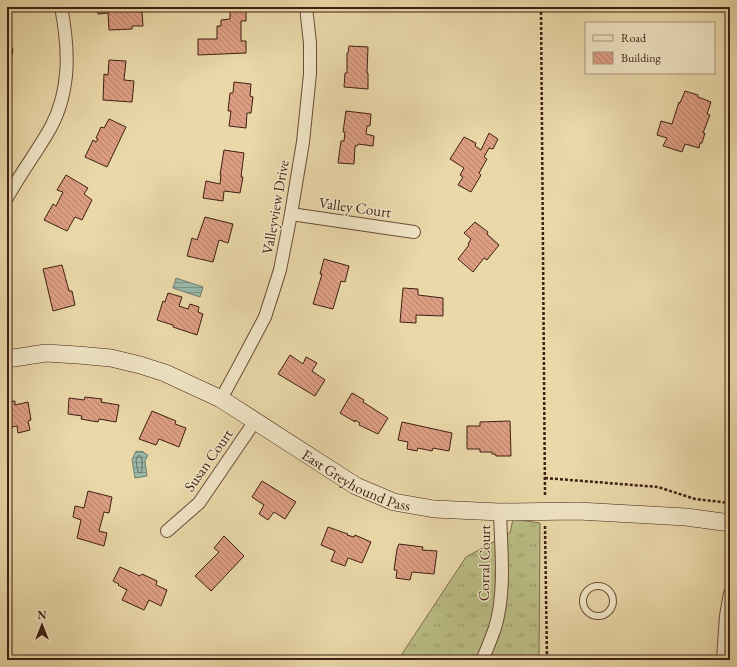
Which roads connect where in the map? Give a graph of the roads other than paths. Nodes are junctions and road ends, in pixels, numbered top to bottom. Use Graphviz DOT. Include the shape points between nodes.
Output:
graph roads {
  1 [pos="61,7"];
  2 [pos="306,7"];
  3 [pos="7,198"];
  4 [pos="291,214"];
  5 [pos="414,232"];
  6 [pos="7,359"];
  7 [pos="221,400"];
  8 [pos="255,421"];
  9 [pos="500,512"];
  10 [pos="730,523"];
  11 [pos="167,531"];
  12 [pos="730,593"];
  13 [pos="610,610"];
  14 [pos="482,660"];
  15 [pos="723,660"];
  1 -- 3 [label="street" via="68,50 67,74 60,104 51,127"];
  2 -- 4 [label="street, Valleyview Drive" via="310,74 303,142"];
  4 -- 5 [label="street, Valley Court"];
  4 -- 7 [label="street, Valleyview Drive" via="280,270 267,311"];
  6 -- 7 [label="street, East Greyhound Pass" via="46,353 111,358 165,373"];
  7 -- 8 [label="street, East Greyhound Pass"];
  8 -- 9 [label="street, East Greyhound Pass" via="356,486 394,502 434,510"];
  8 -- 11 [label="street, Susan Court" via="199,503"];
  9 -- 10 [label="street, East Greyhound Pass" via="578,511"];
  9 -- 14 [label="street, Corral Court" via="500,604 495,627"];
  12 -- 15 [label="street"];
  13 -- 13 [label="lane" via="613,601 606,588 596,586 587,590 582,600 588,613 598,616 607,614"];
}
